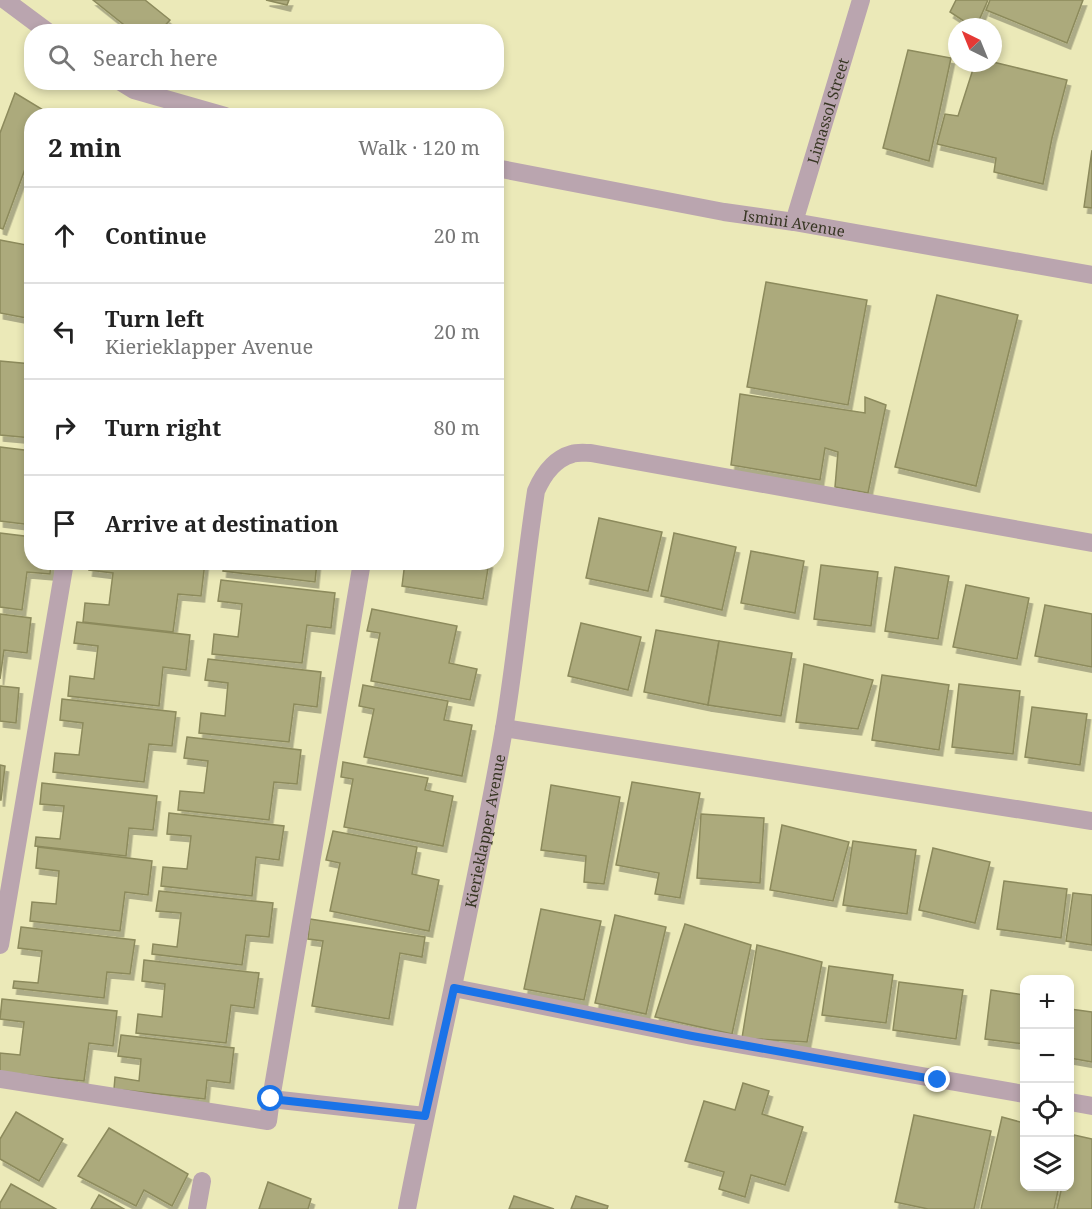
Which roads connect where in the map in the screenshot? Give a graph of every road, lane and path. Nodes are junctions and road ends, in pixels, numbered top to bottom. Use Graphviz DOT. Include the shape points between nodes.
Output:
graph roads {
  1 [pos="5,0"];
  2 [pos="861,0"];
  3 [pos="37,24"];
  4 [pos="134,90"];
  5 [pos="197,108"];
  6 [pos="504,170"];
  7 [pos="794,222"];
  8 [pos="1092,275"];
  9 [pos="1092,543"];
  10 [pos="64,570"];
  11 [pos="361,570"];
  12 [pos="504,728"];
  13 [pos="1092,821"];
  14 [pos="0,945"];
  15 [pos="454,988"];
  16 [pos="0,1079"];
  17 [pos="1020,1093"];
  18 [pos="271,1099"];
  19 [pos="1074,1103"];
  20 [pos="1092,1106"];
  21 [pos="425,1116"];
  22 [pos="202,1181"];
  23 [pos="197,1209"];
  24 [pos="407,1209"];
  1 -- 3 [label="street"];
  2 -- 7 [label="street, Limassol Street"];
  4 -- 5 [label="street"];
  6 -- 7 [label="street, Ismini Avenue" via="724,213"];
  7 -- 8 [label="street, Ismini Avenue"];
  9 -- 12 [label="street, Kierieklapper Avenue" via="618,457 572,454 546,472 536,491"];
  10 -- 14 [label="street"];
  11 -- 18 [label="street"];
  12 -- 13 [label="street"];
  12 -- 15 [label="street, Kierieklapper Avenue"];
  15 -- 17 [label="street" via="692,1036"];
  15 -- 21 [label="street, Kierieklapper Avenue"];
  16 -- 18 [label="street" via="268,1121"];
  18 -- 21 [label="street"];
  19 -- 20 [label="street"];
  21 -- 24 [label="street, Kierieklapper Avenue"];
  22 -- 23 [label="street"];
}
